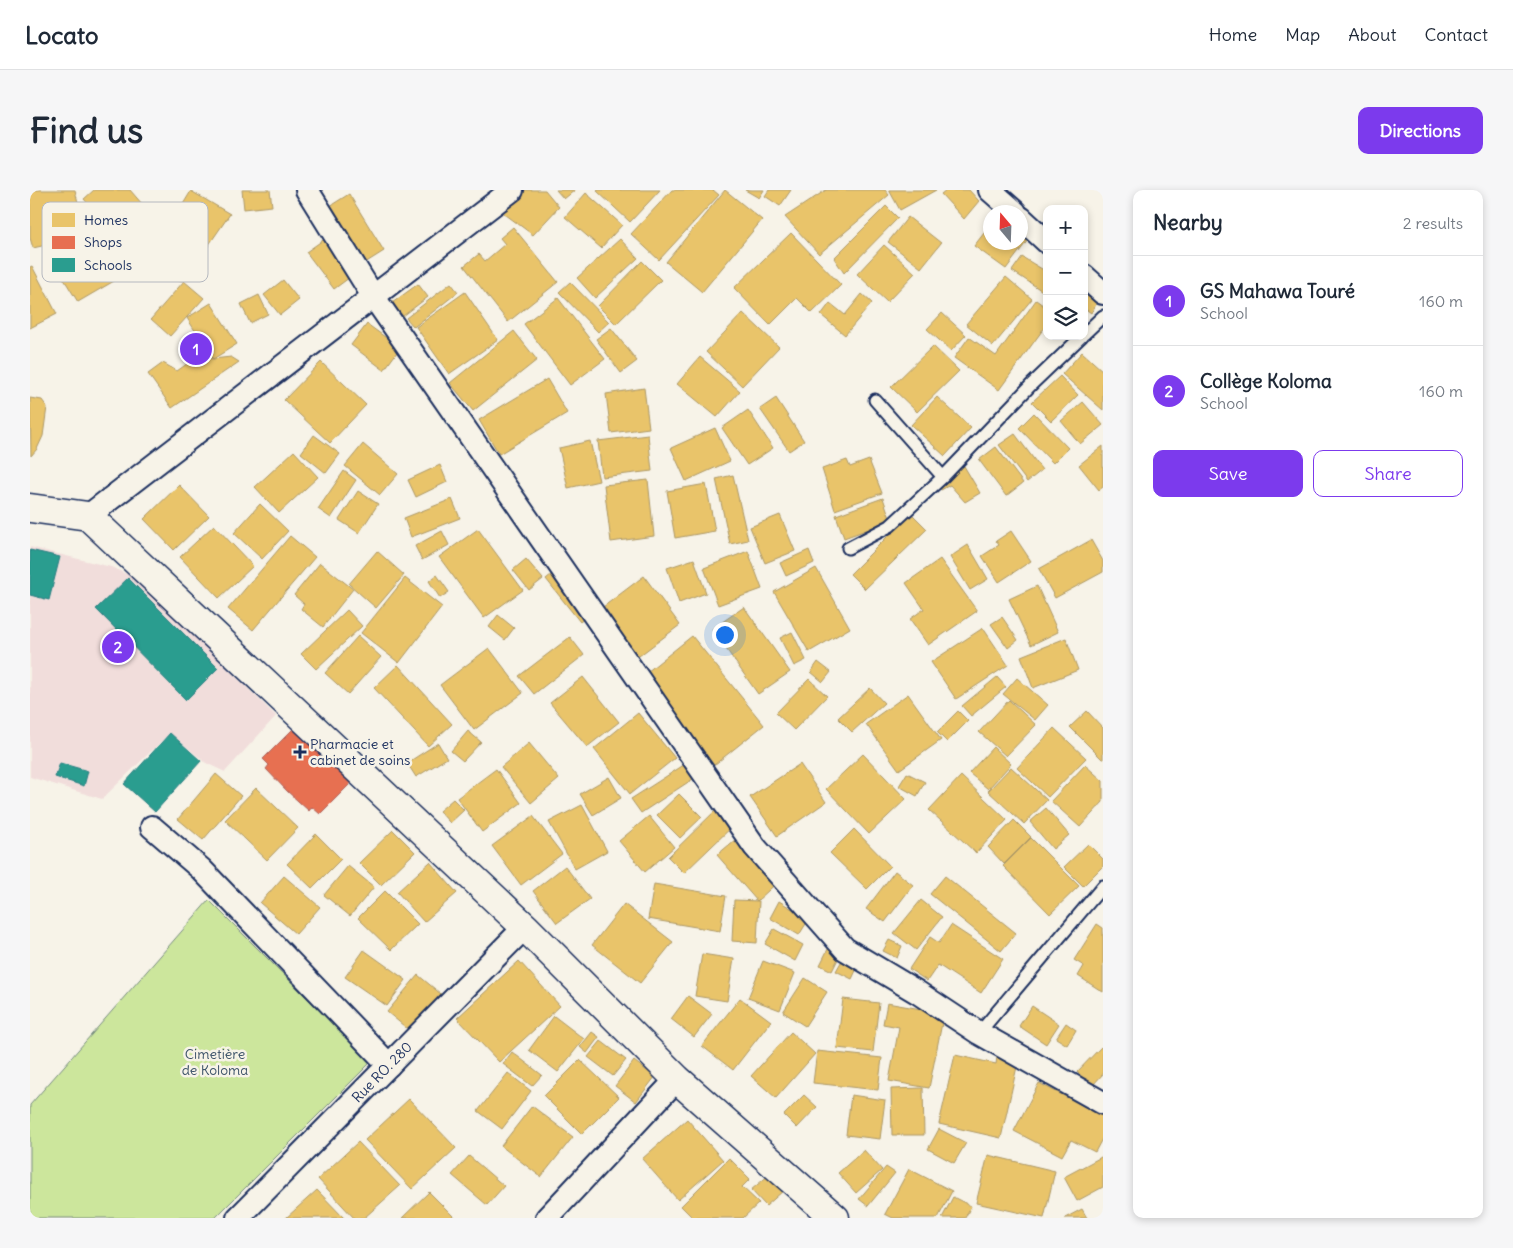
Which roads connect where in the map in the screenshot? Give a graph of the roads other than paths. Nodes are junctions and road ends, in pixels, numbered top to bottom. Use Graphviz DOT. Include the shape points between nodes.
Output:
graph roads {
  1 [pos="307,190"];
  2 [pos="512,190"];
  3 [pos="990,190"];
  4 [pos="1007,205"];
  5 [pos="1028,225"];
  6 [pos="1043,238"];
  7 [pos="1088,280"];
  8 [pos="1103,293"];
  9 [pos="373,296"];
  10 [pos="1103,316"];
  11 [pos="1088,330"];
  12 [pos="1078,340"];
  13 [pos="875,400"];
  14 [pos="943,477"];
  15 [pos="30,508"];
  16 [pos="88,516"];
  17 [pos="848,548"];
  18 [pos="152,827"];
  19 [pos="1103,886"];
  20 [pos="525,927"];
  21 [pos="979,1033"];
  22 [pos="389,1065"];
  23 [pos="677,1080"];
  24 [pos="1103,1104"];
  25 [pos="238,1218"];
  26 [pos="547,1218"];
  27 [pos="835,1218"];
  1 -- 9 [label="street"];
  2 -- 9 [label="street"];
  3 -- 4 [label="street"];
  5 -- 6 [label="street"];
  7 -- 8 [label="street"];
  9 -- 16 [label="street"];
  9 -- 21 [label="street" via="756,847 845,949"];
  10 -- 11 [label="lane"];
  12 -- 14 [label="lane"];
  13 -- 14 [label="lane"];
  14 -- 17 [label="lane" via="890,526"];
  15 -- 16 [label="street"];
  16 -- 20 [label="street"];
  18 -- 22 [label="street" via="201,869"];
  19 -- 21 [label="lane"];
  20 -- 22 [label="street, Rue RO. 280"];
  20 -- 23 [label="street"];
  21 -- 24 [label="street"];
  22 -- 25 [label="street, Rue RO. 280"];
  23 -- 26 [label="street"];
  23 -- 27 [label="street"];
}
